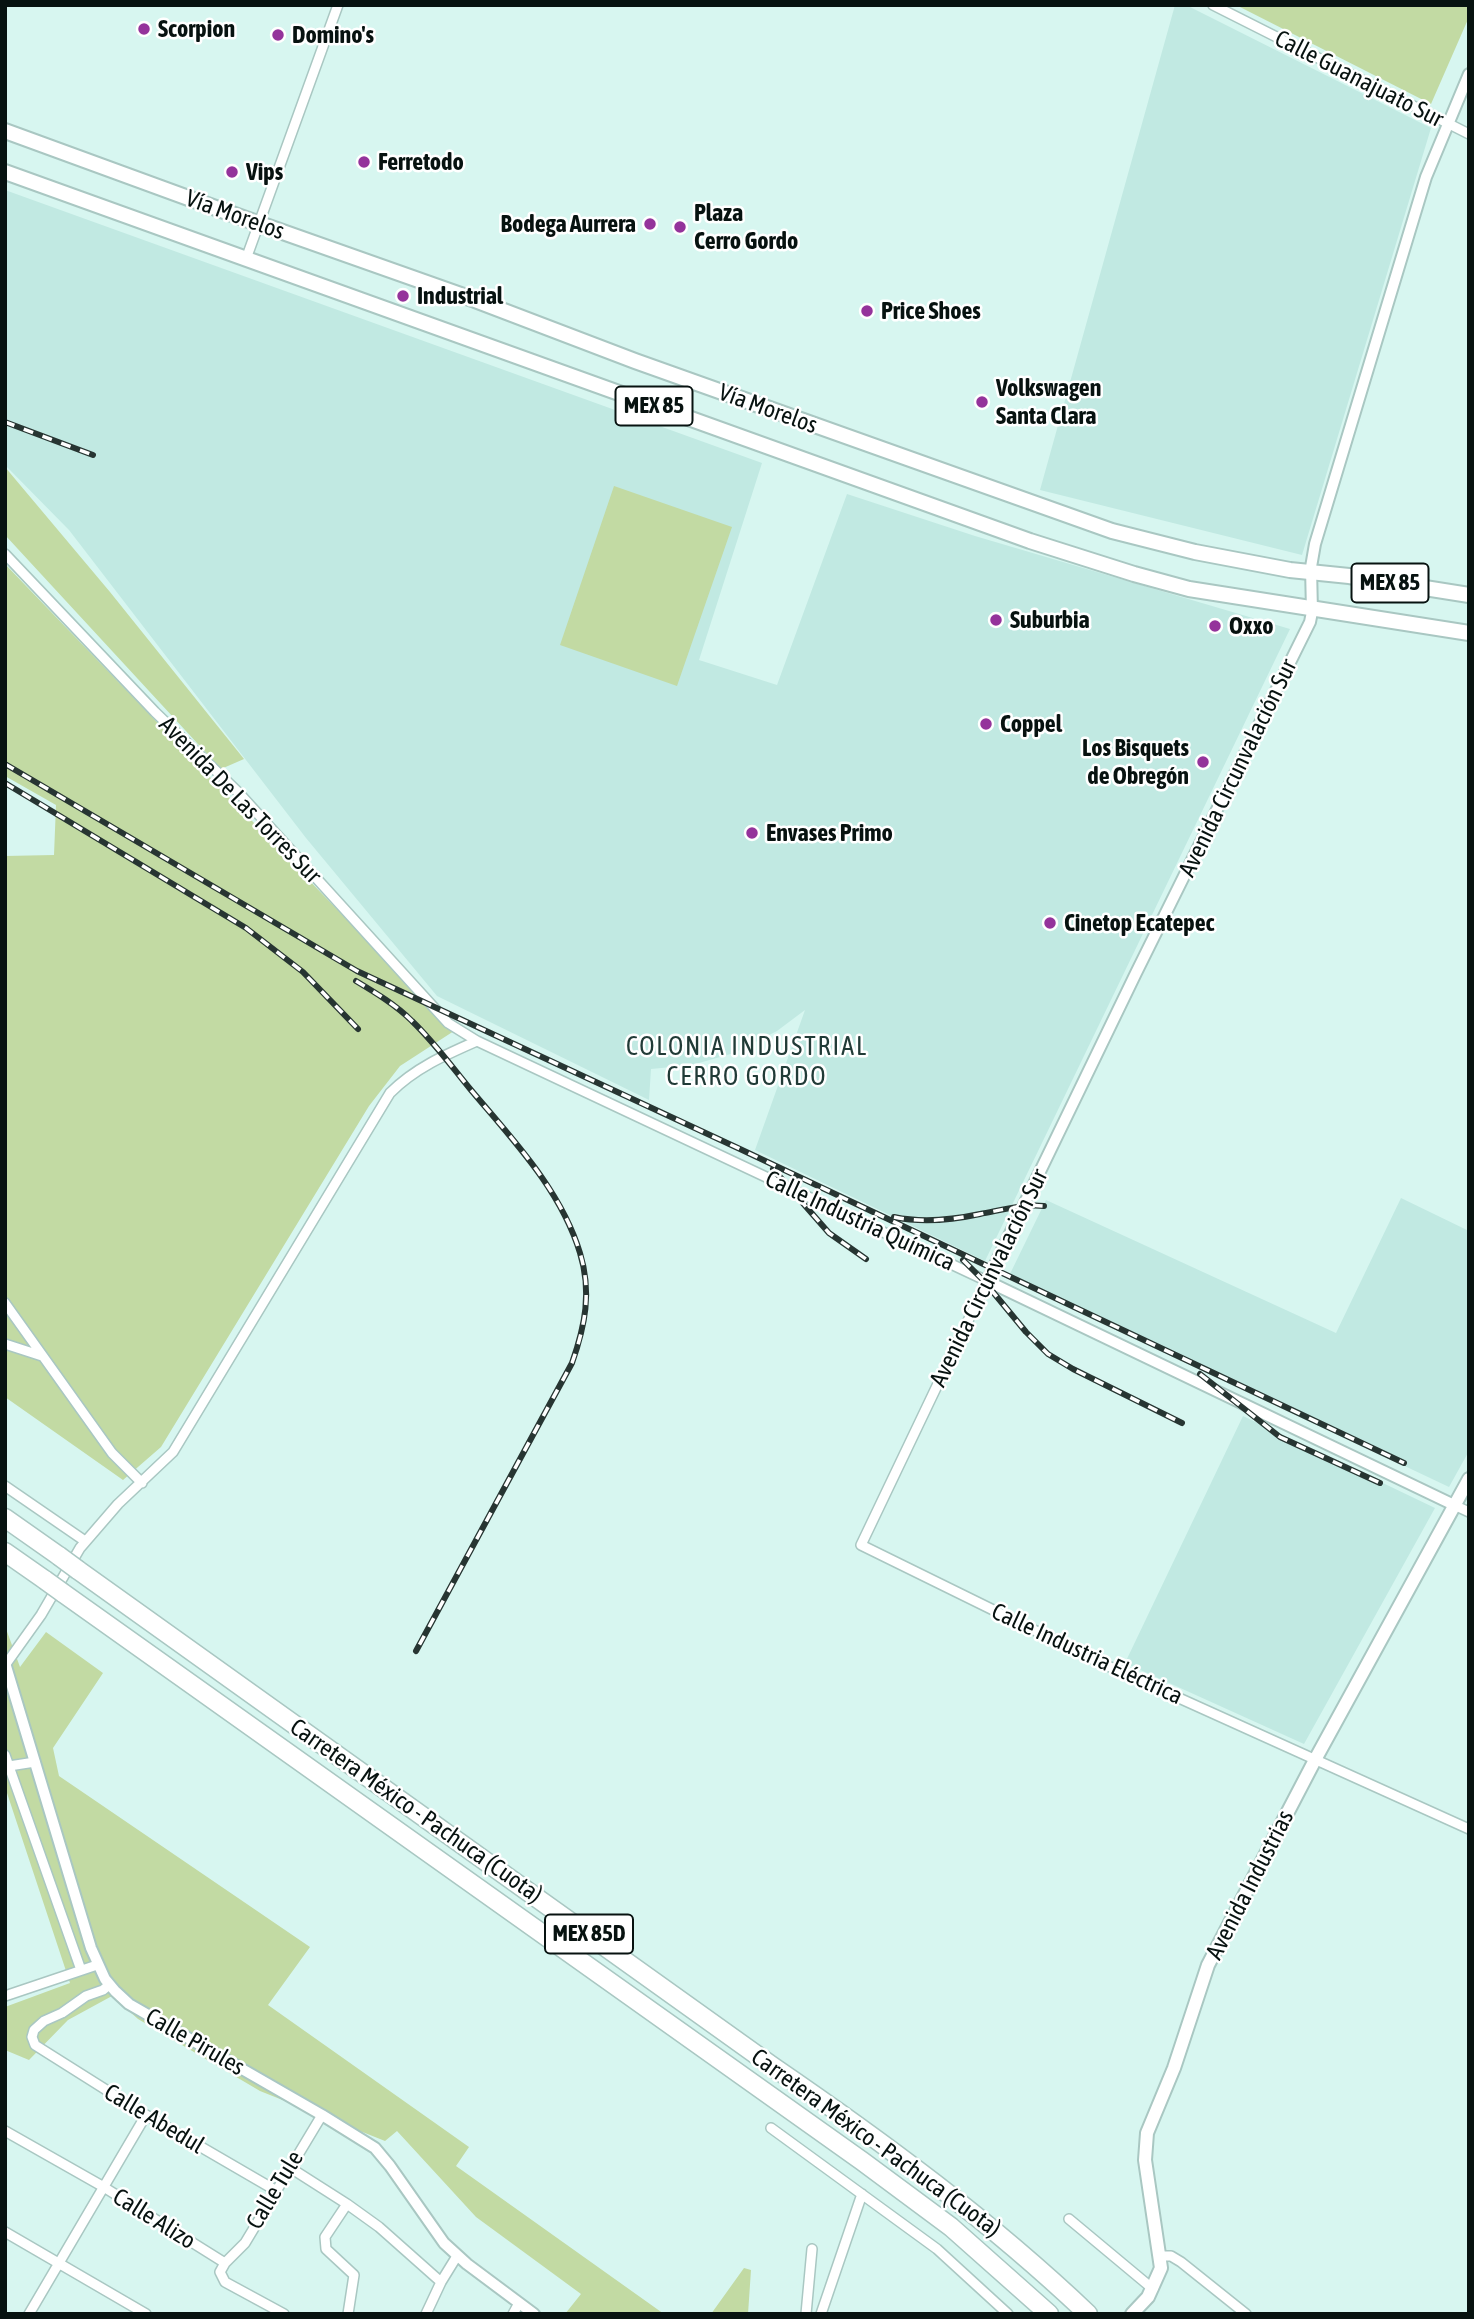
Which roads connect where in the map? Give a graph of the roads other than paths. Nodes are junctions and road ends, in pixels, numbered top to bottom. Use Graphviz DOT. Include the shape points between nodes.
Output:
graph roads {
  1 [pos="338,5"];
  2 [pos="1213,5"];
  3 [pos="1469,74"];
  4 [pos="1447,123"];
  5 [pos="5,131"];
  6 [pos="1469,134"];
  7 [pos="5,172"];
  8 [pos="258,224"];
  9 [pos="246,258"];
  10 [pos="5,554"];
  11 [pos="1310,572"];
  12 [pos="1469,595"];
  13 [pos="1312,607"];
  14 [pos="1469,633"];
  15 [pos="477,1041"];
  16 [pos="987,1281"];
  17 [pos="5,1303"];
  18 [pos="6,1346"];
  19 [pos="42,1356"];
  20 [pos="1469,1479"];
  21 [pos="142,1483"];
  22 [pos="5,1486"];
  23 [pos="1454,1505"];
  24 [pos="1469,1512"];
  25 [pos="5,1518"];
  26 [pos="85,1542"];
  27 [pos="861,1545"];
  28 [pos="5,1552"];
  29 [pos="5,1664"];
  30 [pos="5,1755"];
  31 [pos="1316,1758"];
  32 [pos="35,1762"];
  33 [pos="9,1766"];
  34 [pos="1469,1829"];
  35 [pos="97,1965"];
  36 [pos="81,1970"];
  37 [pos="109,1984"];
  38 [pos="5,1996"];
  39 [pos="146,2115"];
  40 [pos="322,2115"];
  41 [pos="771,2128"];
  42 [pos="5,2132"];
  43 [pos="289,2167"];
  44 [pos="102,2186"];
  45 [pos="275,2190"];
  46 [pos="862,2194"];
  47 [pos="347,2204"];
  48 [pos="1069,2219"];
  49 [pos="5,2232"];
  50 [pos="812,2249"];
  51 [pos="457,2256"];
  52 [pos="1161,2256"];
  53 [pos="225,2263"];
  54 [pos="60,2264"];
  55 [pos="441,2281"];
  56 [pos="1153,2289"];
  57 [pos="519,2303"];
  58 [pos="29,2314"];
  59 [pos="146,2314"];
  60 [pos="284,2314"];
  61 [pos="348,2314"];
  62 [pos="426,2314"];
  63 [pos="513,2314"];
  64 [pos="534,2314"];
  65 [pos="806,2314"];
  66 [pos="821,2314"];
  67 [pos="1008,2314"];
  68 [pos="1049,2314"];
  69 [pos="1088,2314"];
  70 [pos="1132,2314"];
  71 [pos="1246,2314"];
  1 -- 8 [label="street"];
  2 -- 4 [label="street, Calle Guanajuato Sur"];
  3 -- 4 [label="street, Avenida Circunvalación Sur"];
  4 -- 6 [label="street, Calle Guanajuato Sur"];
  4 -- 11 [label="street, Avenida Circunvalación Sur" via="1423,189"];
  5 -- 8 [label="main road, Vía Morelos / MEX 85"];
  7 -- 9 [label="main road, Vía Morelos / MEX 85"];
  8 -- 9 [label="street"];
  8 -- 11 [label="main road, Vía Morelos / MEX 85" via="1112,531 1195,552"];
  9 -- 13 [label="main road, Vía Morelos / MEX 85" via="1030,541 1189,589"];
  10 -- 15 [label="street, Avenida De Las Torres Sur" via="238,792 436,1011"];
  11 -- 12 [label="main road, Vía Morelos / MEX 85"];
  11 -- 13 [label="street, Avenida Circunvalación Sur"];
  13 -- 14 [label="main road, Vía Morelos / MEX 85"];
  13 -- 16 [label="street, Avenida Circunvalación Sur" via="1310,622"];
  15 -- 16 [label="street, Calle Industria Química"];
  15 -- 21 [label="street" via="426,1064 390,1093 173,1452"];
  16 -- 23 [label="street, Calle Industria Química"];
  16 -- 27 [label="street, Avenida Circunvalación Sur"];
  17 -- 19 [label="street"];
  18 -- 19 [label="street"];
  19 -- 21 [label="street" via="113,1453"];
  20 -- 23 [label="main road, Avenida Industrias"];
  21 -- 26 [label="street"];
  22 -- 26 [label="street"];
  23 -- 24 [label="street, Calle Industria Química"];
  23 -- 31 [label="main road, Avenida Industrias"];
  25 -- 69 [label="highway, Carretera México - Pachuca (Cuota) / MEX 85D, bridge" via="864,2129 1015,2246"];
  26 -- 29 [label="street"];
  27 -- 31 [label="street, Calle Industria Eléctrica" via="1097,1661"];
  28 -- 68 [label="highway, Carretera México - Pachuca (Cuota) / MEX 85D, bridge" via="862,2161 951,2227"];
  29 -- 32 [label="street, Calle Pirules"];
  30 -- 33 [label="street"];
  31 -- 34 [label="street, Calle Industria Eléctrica"];
  31 -- 52 [label="main road, Avenida Industrias" via="1208,1965 1147,2133 1145,2160"];
  32 -- 33 [label="street"];
  32 -- 35 [label="street, Calle Pirules"];
  33 -- 36 [label="street"];
  35 -- 36 [label="street"];
  35 -- 37 [label="street, Calle Pirules"];
  36 -- 38 [label="street"];
  37 -- 39 [label="street, Calle Abedul" via="39,2025 32,2037 35,2045"];
  37 -- 40 [label="street, Calle Pirules" via="150,2017"];
  39 -- 44 [label="street"];
  39 -- 45 [label="street, Calle Abedul"];
  40 -- 43 [label="street, Calle Tule"];
  40 -- 51 [label="street, Calle Pirules" via="381,2154"];
  41 -- 46 [label="street"];
  42 -- 44 [label="street, Calle Alizo"];
  43 -- 45 [label="street, Calle Tule"];
  43 -- 47 [label="street"];
  44 -- 53 [label="street, Calle Alizo"];
  44 -- 54 [label="street"];
  45 -- 53 [label="street, Calle Tule" via="244,2243"];
  46 -- 66 [label="street"];
  46 -- 67 [label="street" via="937,2249"];
  47 -- 55 [label="street"];
  47 -- 61 [label="street" via="324,2243 354,2275"];
  48 -- 56 [label="street"];
  49 -- 54 [label="street"];
  50 -- 65 [label="street"];
  51 -- 55 [label="street"];
  51 -- 57 [label="street, Calle Pirules"];
  52 -- 56 [label="main road, Avenida Industrias"];
  52 -- 71 [label="street" via="1176,2259"];
  53 -- 60 [label="street, Calle Alizo" via="220,2272 225,2282"];
  54 -- 58 [label="street"];
  54 -- 59 [label="street"];
  55 -- 62 [label="street"];
  56 -- 70 [label="main road, Avenida Industrias"];
  57 -- 63 [label="street"];
  57 -- 64 [label="street, Calle Pirules"];
}
